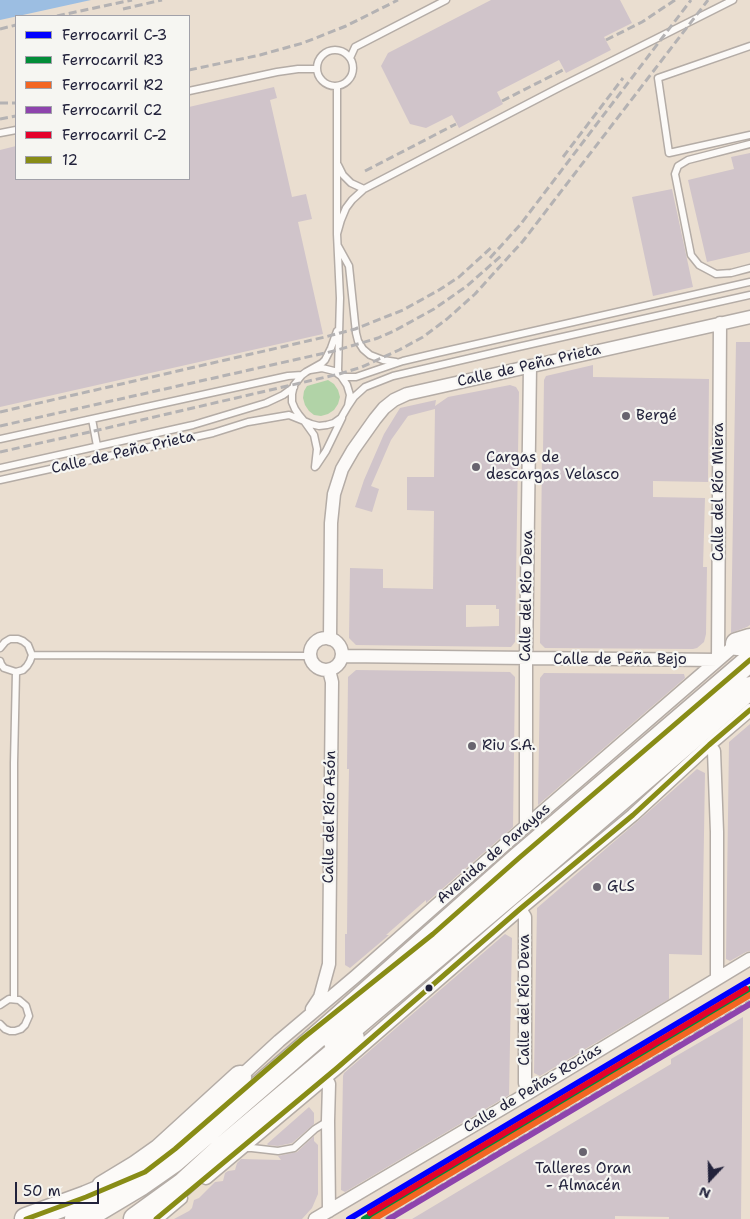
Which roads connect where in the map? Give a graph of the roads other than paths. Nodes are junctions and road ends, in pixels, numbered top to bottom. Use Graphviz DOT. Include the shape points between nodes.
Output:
graph roads {
  1 [pos="446,0"];
  2 [pos="733,0"];
  3 [pos="750,46"];
  4 [pos="350,58"];
  5 [pos="318,69"];
  6 [pos="337,86"];
  7 [pos="190,91"];
  8 [pos="15,130"];
  9 [pos="0,133"];
  10 [pos="750,135"];
  11 [pos="750,144"];
  12 [pos="337,163"];
  13 [pos="364,189"];
  14 [pos="338,234"];
  15 [pos="338,244"];
  16 [pos="750,268"];
  17 [pos="731,273"];
  18 [pos="750,282"];
  19 [pos="734,286"];
  20 [pos="750,295"];
  21 [pos="750,317"];
  22 [pos="720,323"];
  23 [pos="339,324"];
  24 [pos="403,361"];
  25 [pos="530,366"];
  26 [pos="310,370"];
  27 [pos="302,375"];
  28 [pos="340,375"];
  29 [pos="294,387"];
  30 [pos="347,409"];
  31 [pos="92,419"];
  32 [pos="304,421"];
  33 [pos="0,439"];
  34 [pos="97,446"];
  35 [pos="0,468"];
  36 [pos="0,480"];
  37 [pos="330,639"];
  38 [pos="747,644"];
  39 [pos="0,648"];
  40 [pos="32,655"];
  41 [pos="310,656"];
  42 [pos="342,656"];
  43 [pos="526,659"];
  44 [pos="718,660"];
  45 [pos="0,661"];
  46 [pos="329,670"];
  47 [pos="16,672"];
  48 [pos="750,688"];
  49 [pos="750,710"];
  50 [pos="709,745"];
  51 [pos="526,826"];
  52 [pos="520,909"];
  53 [pos="439,941"];
  54 [pos="750,959"];
  55 [pos="329,964"];
  56 [pos="717,978"];
  57 [pos="349,982"];
  58 [pos="14,999"];
  59 [pos="0,1005"];
  60 [pos="309,1015"];
  61 [pos="0,1024"];
  62 [pos="345,1045"];
  63 [pos="337,1068"];
  64 [pos="240,1077"];
  65 [pos="325,1077"];
  66 [pos="530,1092"];
  67 [pos="328,1121"];
  68 [pos="230,1150"];
  69 [pos="86,1197"];
  70 [pos="329,1211"];
  71 [pos="26,1219"];
  72 [pos="76,1219"];
  73 [pos="108,1219"];
  74 [pos="134,1219"];
  75 [pos="156,1219"];
  76 [pos="315,1219"];
  1 -- 4 [label="lane" via="354,46"];
  2 -- 13 [label="lane"];
  3 -- 10 [label="lane" via="658,78 669,153"];
  4 -- 5 [label="lane" via="340,51 327,52 318,62"];
  4 -- 6 [label="lane" via="352,73 349,79"];
  5 -- 6 [label="lane" via="324,81"];
  5 -- 7 [label="lane" via="277,72"];
  6 -- 12 [label="lane"];
  8 -- 9 [label="lane"];
  11 -- 17 [label="lane" via="688,160 678,166 675,174 691,255 699,265 716,274"];
  12 -- 13 [label="lane" via="352,183"];
  12 -- 14 [label="lane"];
  13 -- 14 [label="lane" via="346,208"];
  14 -- 15 [label="lane"];
  15 -- 23 [label="lane"];
  15 -- 24 [label="lane" via="350,266 356,333 361,346 376,358"];
  16 -- 17 [label="lane"];
  17 -- 19 [label="lane"];
  18 -- 19 [label="lane"];
  19 -- 24 [label="lane"];
  20 -- 30 [label="lane, Calle de Peña Prieta" via="393,376 365,387"];
  21 -- 22 [label="street, Calle de Peña Prieta"];
  22 -- 25 [label="street, Calle de Peña Prieta"];
  22 -- 44 [label="street, Calle del Río Miera"];
  23 -- 26 [label="lane" via="325,360"];
  23 -- 28 [label="lane"];
  24 -- 28 [label="lane" via="356,377"];
  25 -- 37 [label="street, Calle de Peña Prieta" via="407,394 384,408 366,430 342,469 334,494"];
  25 -- 43 [label="street, Calle del Río Deva"];
  26 -- 27 [label="lane"];
  26 -- 28 [label="lane" via="328,369"];
  27 -- 29 [label="lane"];
  27 -- 31 [label="lane"];
  28 -- 30 [label="lane" via="349,390"];
  29 -- 32 [label="lane" via="294,409"];
  29 -- 34 [label="lane, Calle de Peña Prieta" via="266,403 193,426"];
  30 -- 32 [label="lane" via="341,418 327,425"];
  30 -- 32 [label="lane" via="315,467 317,449 314,435"];
  31 -- 33 [label="lane"];
  31 -- 34 [label="lane"];
  32 -- 36 [label="lane, Calle de Peña Prieta" via="289,415 248,422 213,433"];
  34 -- 35 [label="lane, Calle de Peña Prieta"];
  37 -- 41 [label="street" via="314,643"];
  37 -- 42 [label="street" via="338,644"];
  38 -- 44 [label="street, Avenida de Parayas"];
  38 -- 53 [label="highway" via="519,858"];
  39 -- 40 [label="lane" via="10,639 18,639 28,645"];
  40 -- 41 [label="lane"];
  40 -- 47 [label="lane" via="27,666"];
  41 -- 46 [label="street" via="315,666"];
  42 -- 43 [label="street, Calle de Peña Bejo"];
  42 -- 46 [label="street" via="337,666"];
  43 -- 44 [label="street, Calle de Peña Bejo"];
  43 -- 51 [label="street, Calle del Río Deva"];
  44 -- 51 [label="street, Avenida de Parayas"];
  45 -- 47 [label="lane" via="4,668"];
  46 -- 55 [label="street, Calle del Río Asón" via="332,682"];
  47 -- 58 [label="lane"];
  48 -- 53 [label="highway" via="524,883"];
  49 -- 50 [label="street"];
  50 -- 52 [label="street" via="633,816"];
  50 -- 56 [label="street" via="714,751"];
  51 -- 57 [label="street, Avenida de Parayas"];
  52 -- 63 [label="street"];
  52 -- 66 [label="street, Calle del Río Deva" via="525,917 525,1083"];
  53 -- 62 [label="highway" via="381,1015"];
  53 -- 69 [label="highway" via="302,1038 146,1172"];
  53 -- 72 [label="highway" via="333,1023 174,1161 96,1211"];
  53 -- 73 [label="highway" via="324,1051 185,1171 148,1198"];
  54 -- 56 [label="street, Calle de Peñas Rocías"];
  55 -- 57 [label="street" via="335,978"];
  55 -- 60 [label="street, Calle del Río Asón" via="320,997"];
  56 -- 66 [label="street, Calle de Peñas Rocías"];
  57 -- 60 [label="street, Avenida de Parayas"];
  58 -- 59 [label="lane"];
  58 -- 61 [label="lane" via="26,1006 28,1021 16,1031 5,1029"];
  60 -- 64 [label="street, Avenida de Parayas"];
  62 -- 63 [label="lane"];
  62 -- 68 [label="highway"];
  63 -- 65 [label="street"];
  64 -- 69 [label="highway" via="160,1150"];
  65 -- 67 [label="street" via="329,1084"];
  65 -- 68 [label="street"];
  66 -- 70 [label="street, Calle de Peñas Rocías"];
  67 -- 68 [label="lane" via="294,1148"];
  67 -- 70 [label="street"];
  68 -- 74 [label="highway"];
  68 -- 75 [label="street"];
  69 -- 71 [label="highway"];
  70 -- 76 [label="street, Calle de Peñas Rocías"];
}
